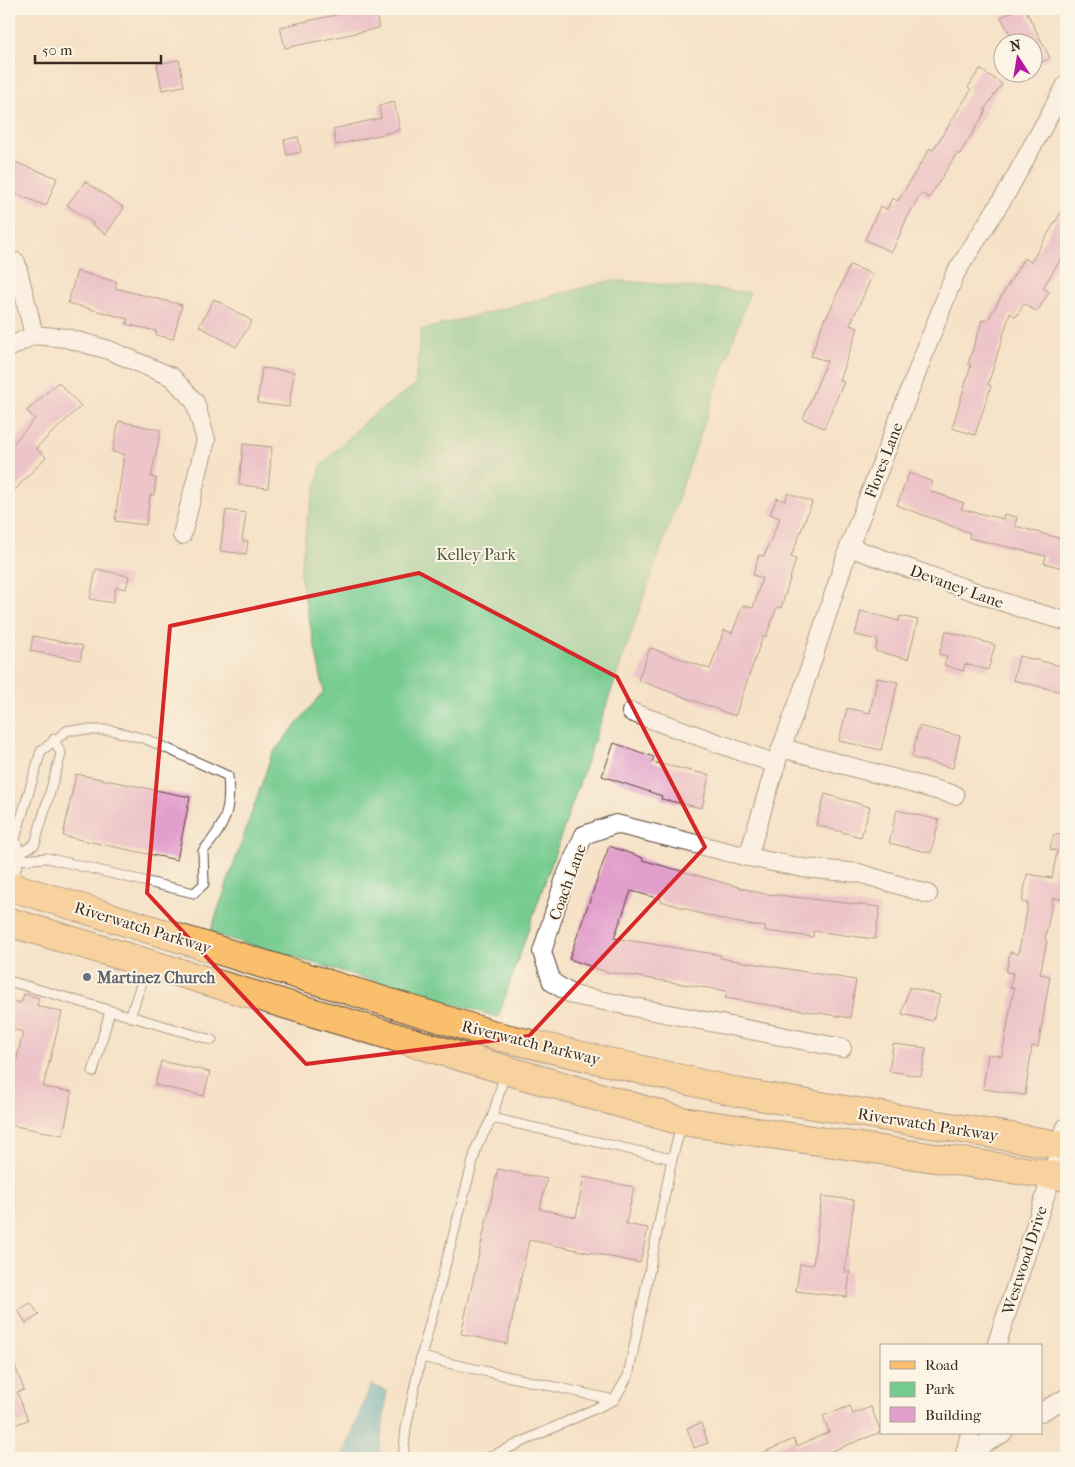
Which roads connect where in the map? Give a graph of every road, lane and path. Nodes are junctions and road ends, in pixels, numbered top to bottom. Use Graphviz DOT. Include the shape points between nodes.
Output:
graph roads {
  1 [pos="1066,85"];
  2 [pos="16,262"];
  3 [pos="34,335"];
  4 [pos="9,348"];
  5 [pos="182,535"];
  6 [pos="849,547"];
  7 [pos="1066,621"];
  8 [pos="631,712"];
  9 [pos="54,740"];
  10 [pos="779,756"];
  11 [pos="955,795"];
  12 [pos="19,857"];
  13 [pos="748,857"];
  14 [pos="10,887"];
  15 [pos="928,894"];
  16 [pos="9,922"];
  17 [pos="148,964"];
  18 [pos="9,981"];
  19 [pos="110,1012"];
  20 [pos="130,1017"];
  21 [pos="212,1040"];
  22 [pos="842,1048"];
  23 [pos="506,1070"];
  24 [pos="93,1072"];
  25 [pos="492,1118"];
  26 [pos="682,1121"];
  27 [pos="1065,1139"];
  28 [pos="672,1160"];
  29 [pos="1059,1176"];
  30 [pos="997,1344"];
  31 [pos="421,1358"];
  32 [pos="1066,1398"];
  33 [pos="614,1400"];
  34 [pos="1042,1411"];
  35 [pos="970,1434"];
  36 [pos="1001,1434"];
  37 [pos="965,1456"];
  38 [pos="403,1458"];
  39 [pos="487,1458"];
  1 -- 6 [label="street, Flores Lane" via="1007,192 955,274"];
  2 -- 3 [label="street"];
  3 -- 4 [label="street"];
  3 -- 5 [label="street" via="66,338 109,350 172,377 195,402 206,440"];
  6 -- 7 [label="street, Devaney Lane"];
  6 -- 10 [label="street, Flores Lane"];
  8 -- 10 [label="street"];
  9 -- 12 [label="lane" via="41,751 15,839"];
  9 -- 12 [label="lane" via="61,754 46,808 35,844"];
  9 -- 12 [label="lane" via="68,730 110,730 146,739 228,776 230,798 225,822 202,851 204,884 194,893 47,858"];
  10 -- 11 [label="street"];
  10 -- 13 [label="street, Flores Lane"];
  12 -- 14 [label="lane"];
  13 -- 15 [label="street, Coach Lane" via="803,868 859,874"];
  13 -- 22 [label="street, Coach Lane" via="616,824 584,835 565,878 542,952 552,982 573,995"];
  14 -- 27 [label="main road, Riverwatch Parkway" via="500,1037 741,1093"];
  16 -- 17 [label="main road, Riverwatch Parkway"];
  17 -- 20 [label="lane"];
  17 -- 23 [label="main road, Riverwatch Parkway"];
  18 -- 19 [label="lane"];
  19 -- 20 [label="lane"];
  19 -- 24 [label="lane"];
  20 -- 21 [label="lane"];
  23 -- 25 [label="lane"];
  23 -- 26 [label="main road, Riverwatch Parkway"];
  25 -- 28 [label="lane"];
  25 -- 31 [label="lane" via="477,1146"];
  26 -- 28 [label="lane"];
  26 -- 29 [label="main road, Riverwatch Parkway"];
  27 -- 29 [label="street, Westwood Drive"];
  28 -- 33 [label="lane" via="628,1376"];
  29 -- 30 [label="street, Westwood Drive"];
  31 -- 33 [label="lane"];
  31 -- 38 [label="lane"];
  32 -- 34 [label="street"];
  33 -- 39 [label="lane"];
  35 -- 37 [label="street"];
  36 -- 37 [label="street"];
}
